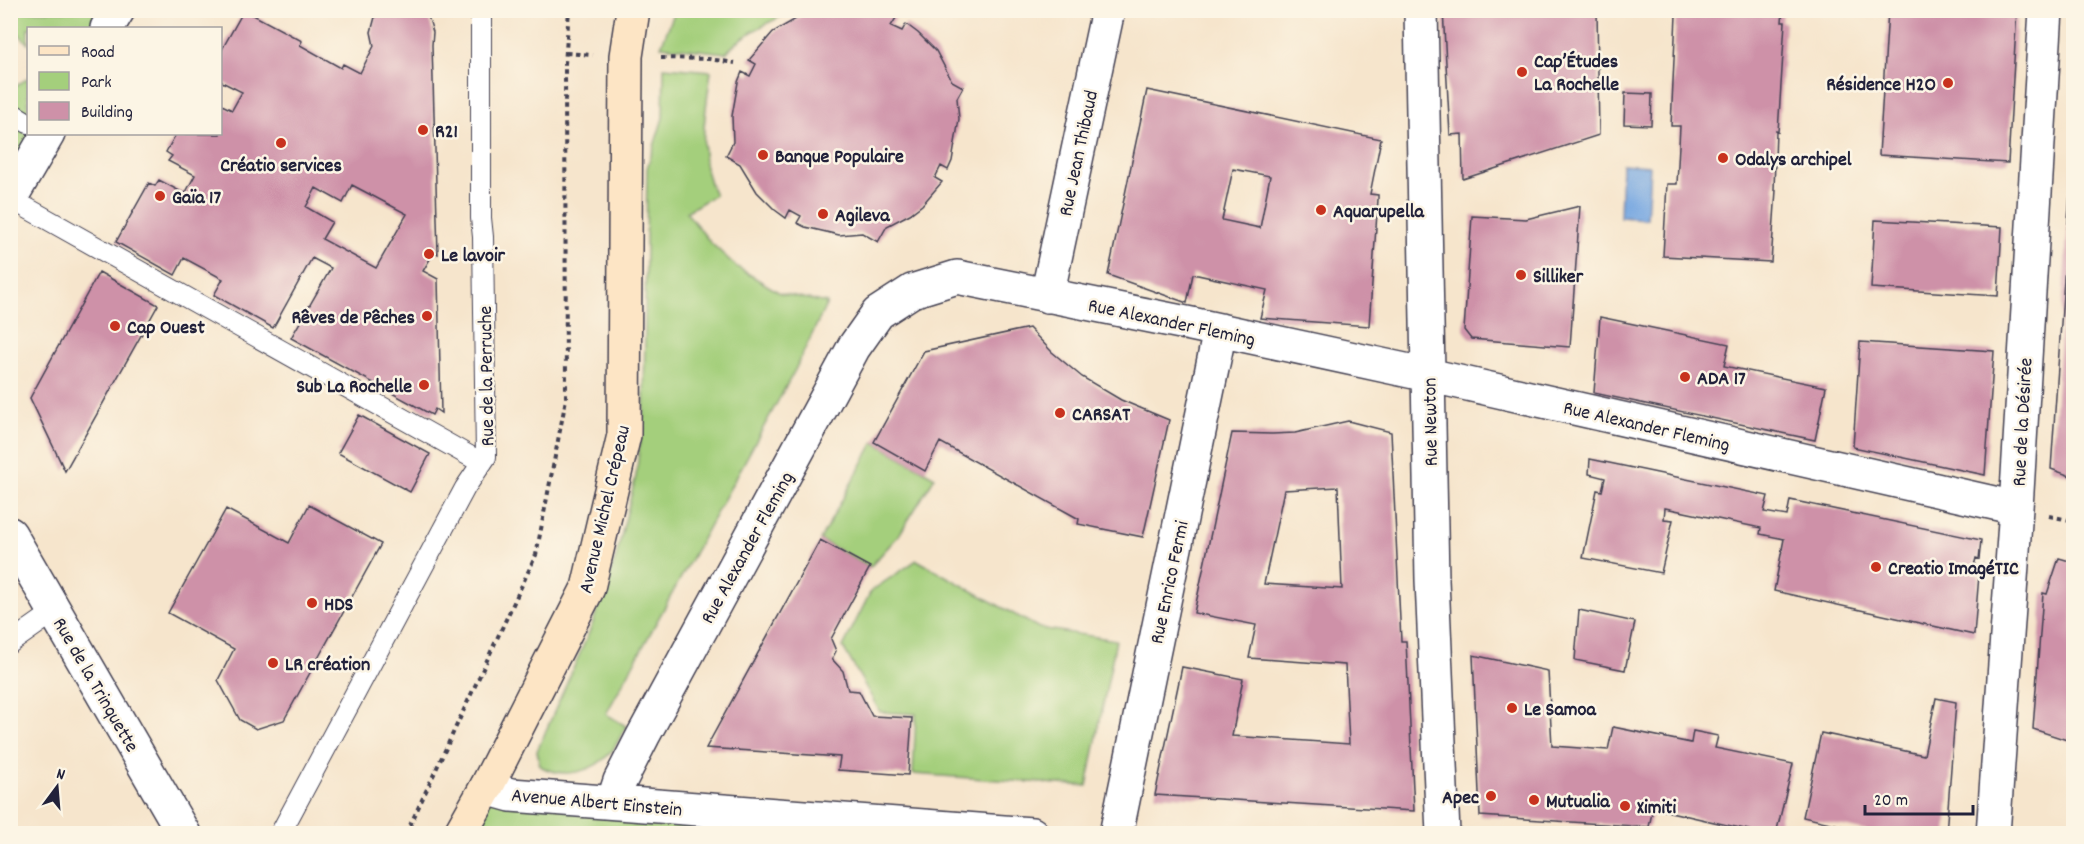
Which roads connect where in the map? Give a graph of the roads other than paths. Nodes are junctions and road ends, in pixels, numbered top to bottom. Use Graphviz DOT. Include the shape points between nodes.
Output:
graph roads {
  1 [pos="118,10"];
  2 [pos="481,10"];
  3 [pos="633,10"];
  4 [pos="1108,10"];
  5 [pos="1421,10"];
  6 [pos="2046,10"];
  7 [pos="108,27"];
  8 [pos="10,112"];
  9 [pos="27,122"];
  10 [pos="46,135"];
  11 [pos="11,199"];
  12 [pos="1047,296"];
  13 [pos="1220,330"];
  14 [pos="1428,375"];
  15 [pos="482,463"];
  16 [pos="2016,508"];
  17 [pos="10,534"];
  18 [pos="54,612"];
  19 [pos="10,643"];
  20 [pos="486,788"];
  21 [pos="613,802"];
  22 [pos="184,834"];
  23 [pos="280,834"];
  24 [pos="460,834"];
  25 [pos="1032,834"];
  26 [pos="1116,834"];
  27 [pos="1443,834"];
  28 [pos="1993,834"];
  1 -- 7 [label="street"];
  2 -- 15 [label="lane, Rue de la Perruche" via="486,457"];
  3 -- 20 [label="street, Avenue Michel Crépeau" via="626,56 624,435 588,588"];
  4 -- 12 [label="street, Rue Jean Thibaud"];
  5 -- 14 [label="street, Rue Newton"];
  6 -- 16 [label="street, Rue de la Désirée"];
  8 -- 9 [label="lane"];
  10 -- 11 [label="street"];
  11 -- 15 [label="lane"];
  12 -- 13 [label="street, Rue Alexander Fleming"];
  12 -- 21 [label="street, Rue Alexander Fleming" via="957,277 912,291 878,313 854,347 643,736"];
  13 -- 14 [label="street, Rue Alexander Fleming"];
  13 -- 26 [label="street, Rue Enrico Fermi"];
  14 -- 16 [label="street, Rue Alexander Fleming"];
  14 -- 27 [label="street, Rue Newton"];
  15 -- 23 [label="lane, Rue de la Perruche"];
  16 -- 28 [label="street, Rue de la Désirée"];
  17 -- 18 [label="street, Rue de la Trinquette"];
  18 -- 19 [label="lane"];
  18 -- 22 [label="street, Rue de la Trinquette"];
  20 -- 21 [label="street, Avenue Albert Einstein" via="511,795"];
  20 -- 24 [label="street, Avenue Michel Crépeau"];
  21 -- 25 [label="street, Avenue Albert Einstein"];
}
